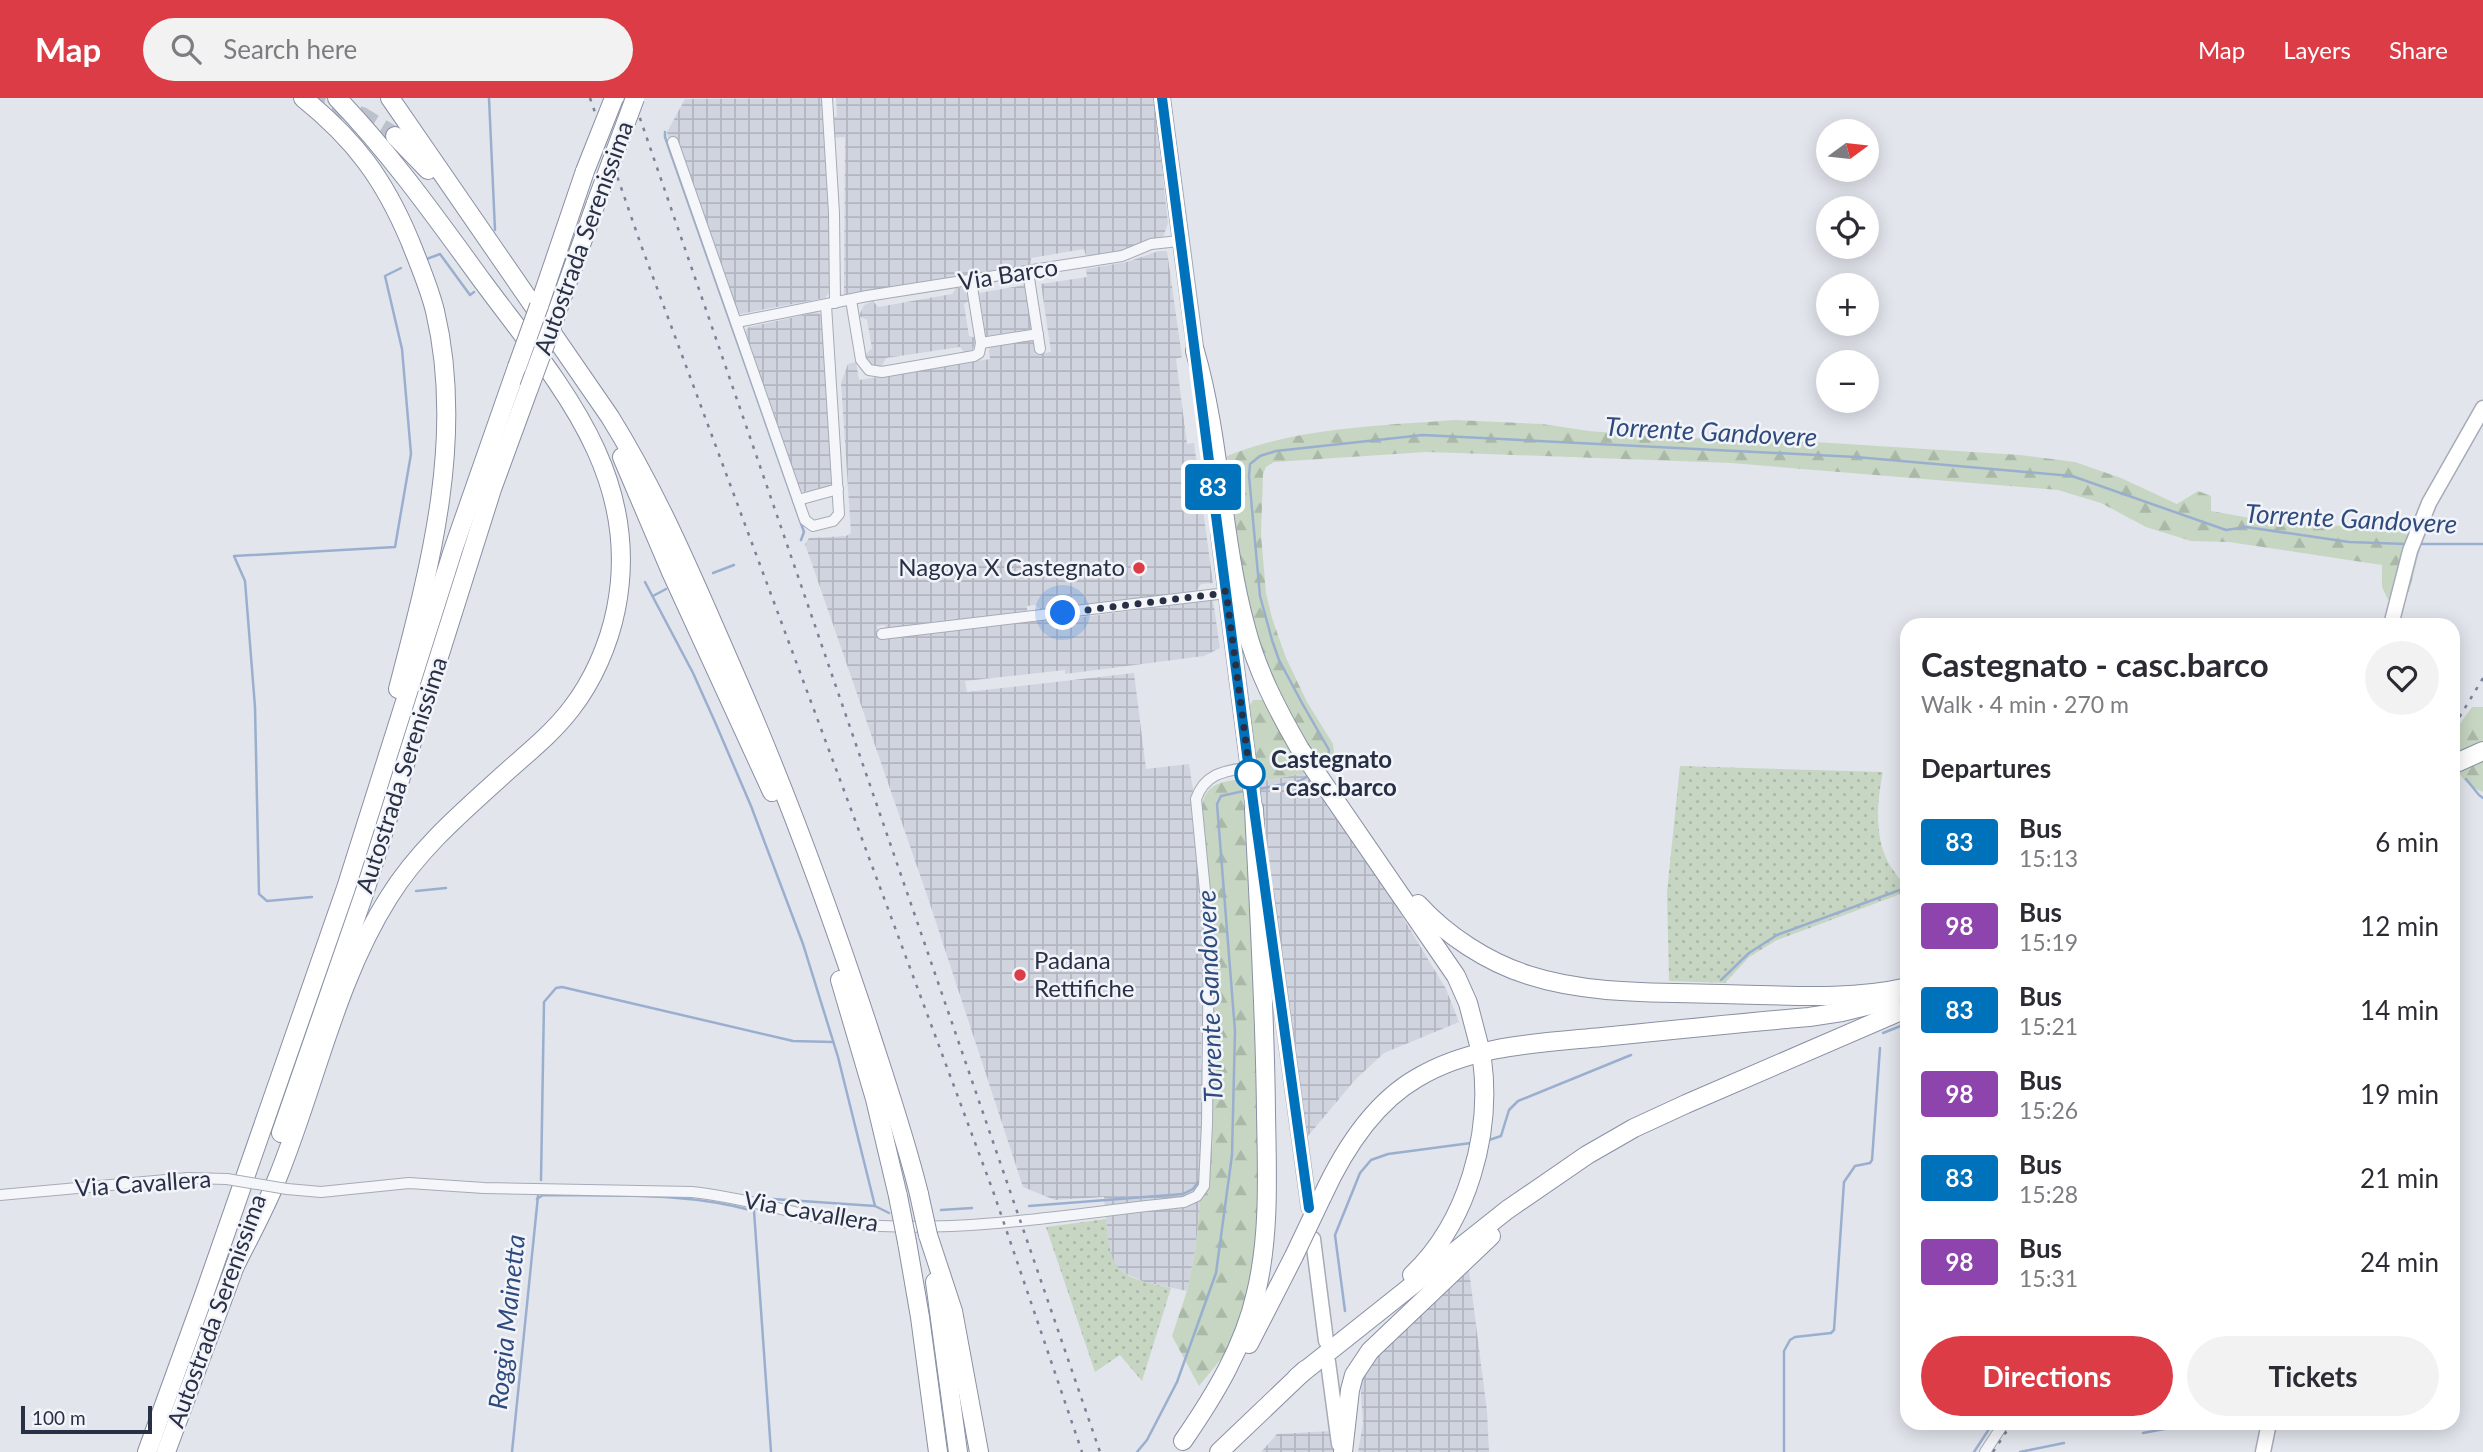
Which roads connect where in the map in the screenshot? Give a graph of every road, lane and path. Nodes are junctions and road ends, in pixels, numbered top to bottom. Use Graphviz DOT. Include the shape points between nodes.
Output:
graph roads {
  1 [pos="303,98"];
  2 [pos="337,98"];
  3 [pos="390,98"];
  4 [pos="614,98"];
  5 [pos="635,98"];
  6 [pos="827,98"];
  7 [pos="1162,98"];
  8 [pos="394,136"];
  9 [pos="673,142"];
  10 [pos="1180,241"];
  11 [pos="1028,272"];
  12 [pos="971,281"];
  13 [pos="851,300"];
  14 [pos="831,304"];
  15 [pos="737,322"];
  16 [pos="1038,334"];
  17 [pos="981,343"];
  18 [pos="1040,349"];
  19 [pos="1195,351"];
  20 [pos="2483,408"];
  21 [pos="838,489"];
  22 [pos="798,500"];
  23 [pos="1226,591"];
  24 [pos="2393,618"];
  25 [pos="882,634"];
  26 [pos="2483,751"];
  27 [pos="2460,761"];
  28 [pos="2483,761"];
  29 [pos="1249,767"];
  30 [pos="2460,771"];
  31 [pos="1319,777"];
  32 [pos="1204,783"];
  33 [pos="1193,784"];
  34 [pos="1254,809"];
  35 [pos="346,888"];
  36 [pos="1900,988"];
  37 [pos="1900,998"];
  38 [pos="1900,1011"];
  39 [pos="1587,1155"];
  40 [pos="0,1195"];
  41 [pos="1315,1203"];
  42 [pos="928,1235"];
  43 [pos="1313,1239"];
  44 [pos="235,1266"];
  45 [pos="1326,1341"];
  46 [pos="1328,1362"];
  47 [pos="1297,1377"];
  48 [pos="1999,1430"];
  49 [pos="2268,1430"];
  50 [pos="1178,1446"];
  51 [pos="937,1447"];
  52 [pos="147,1452"];
  53 [pos="166,1452"];
  54 [pos="958,1452"];
  55 [pos="979,1452"];
  56 [pos="1219,1452"];
  57 [pos="1342,1452"];
  58 [pos="1985,1452"];
  59 [pos="2263,1452"];
  1 -- 35 [label="highway" via="353,143 406,231 429,293 444,383 442,477 430,564"];
  2 -- 44 [label="highway" via="424,201 585,427 615,499 621,539 619,592 606,645 572,708 434,841 376,918 353,965 277,1181"];
  3 -- 42 [label="highway, bridge" via="610,417 666,517 809,853 895,1112"];
  4 -- 35 [label="highway, Autostrada Serenissima, bridge" via="453,550"];
  5 -- 44 [label="highway, Autostrada Serenissima, bridge" via="492,489 364,894"];
  6 -- 14 [label="street" via="834,213"];
  7 -- 10 [label="main road"];
  8 -- 51 [label="highway, bridge" via="436,181 596,414 626,466 764,771 836,966 863,1056 907,1242"];
  9 -- 15 [label="street"];
  10 -- 11 [label="street, Via Barco"];
  10 -- 19 [label="main road"];
  11 -- 12 [label="street, Via Barco"];
  11 -- 16 [label="street"];
  12 -- 13 [label="street, Via Barco"];
  12 -- 17 [label="street"];
  13 -- 14 [label="street, Via Barco"];
  13 -- 17 [label="street" via="861,360 873,372 974,356"];
  14 -- 15 [label="street, Via Barco"];
  14 -- 21 [label="street"];
  15 -- 22 [label="street"];
  16 -- 17 [label="street"];
  16 -- 18 [label="street"];
  19 -- 23 [label="main road"];
  19 -- 31 [label="highway" via="1208,394 1246,631 1282,717"];
  20 -- 24 [label="main road" via="2429,503 2410,551"];
  21 -- 22 [label="street"];
  21 -- 22 [label="street" via="839,514 833,522 808,524"];
  23 -- 25 [label="street"];
  23 -- 29 [label="main road"];
  26 -- 27 [label="highway"];
  28 -- 30 [label="highway"];
  29 -- 32 [label="street" via="1217,773"];
  29 -- 34 [label="main road"];
  31 -- 36 [label="highway" via="1341,799 1428,915 1472,948 1527,975 1594,988 1695,993 1840,996"];
  31 -- 47 [label="highway" via="1450,967 1468,1003 1480,1052 1484,1114 1466,1190 1428,1257"];
  32 -- 33 [label="street"];
  32 -- 40 [label="street, Via Cavallera, bridge" via="1195,808 1209,932 1206,1148 1203,1186 1184,1202 1042,1220 881,1226 692,1192 409,1183 321,1192 188,1178"];
  34 -- 41 [label="main road"];
  34 -- 50 [label="highway" via="1266,1042 1265,1236 1246,1328 1216,1390"];
  35 -- 52 [label="highway, Autostrada Serenissima"];
  37 -- 41 [label="highway" via="1808,1017 1512,1047 1444,1064 1415,1079 1371,1117"];
  38 -- 39 [label="highway" via="1686,1104"];
  39 -- 47 [label="highway" via="1507,1210"];
  39 -- 57 [label="highway" via="1498,1230 1370,1352 1354,1375"];
  41 -- 50 [label="highway, bridge" via="1294,1256 1236,1370"];
  42 -- 54 [label="highway"];
  42 -- 55 [label="highway" via="956,1322"];
  43 -- 45 [label="main road"];
  44 -- 53 [label="highway, Autostrada Serenissima"];
  46 -- 57 [label="main road"];
  47 -- 56 [label="highway"];
  48 -- 58 [label="street"];
  49 -- 59 [label="main road"];
}
